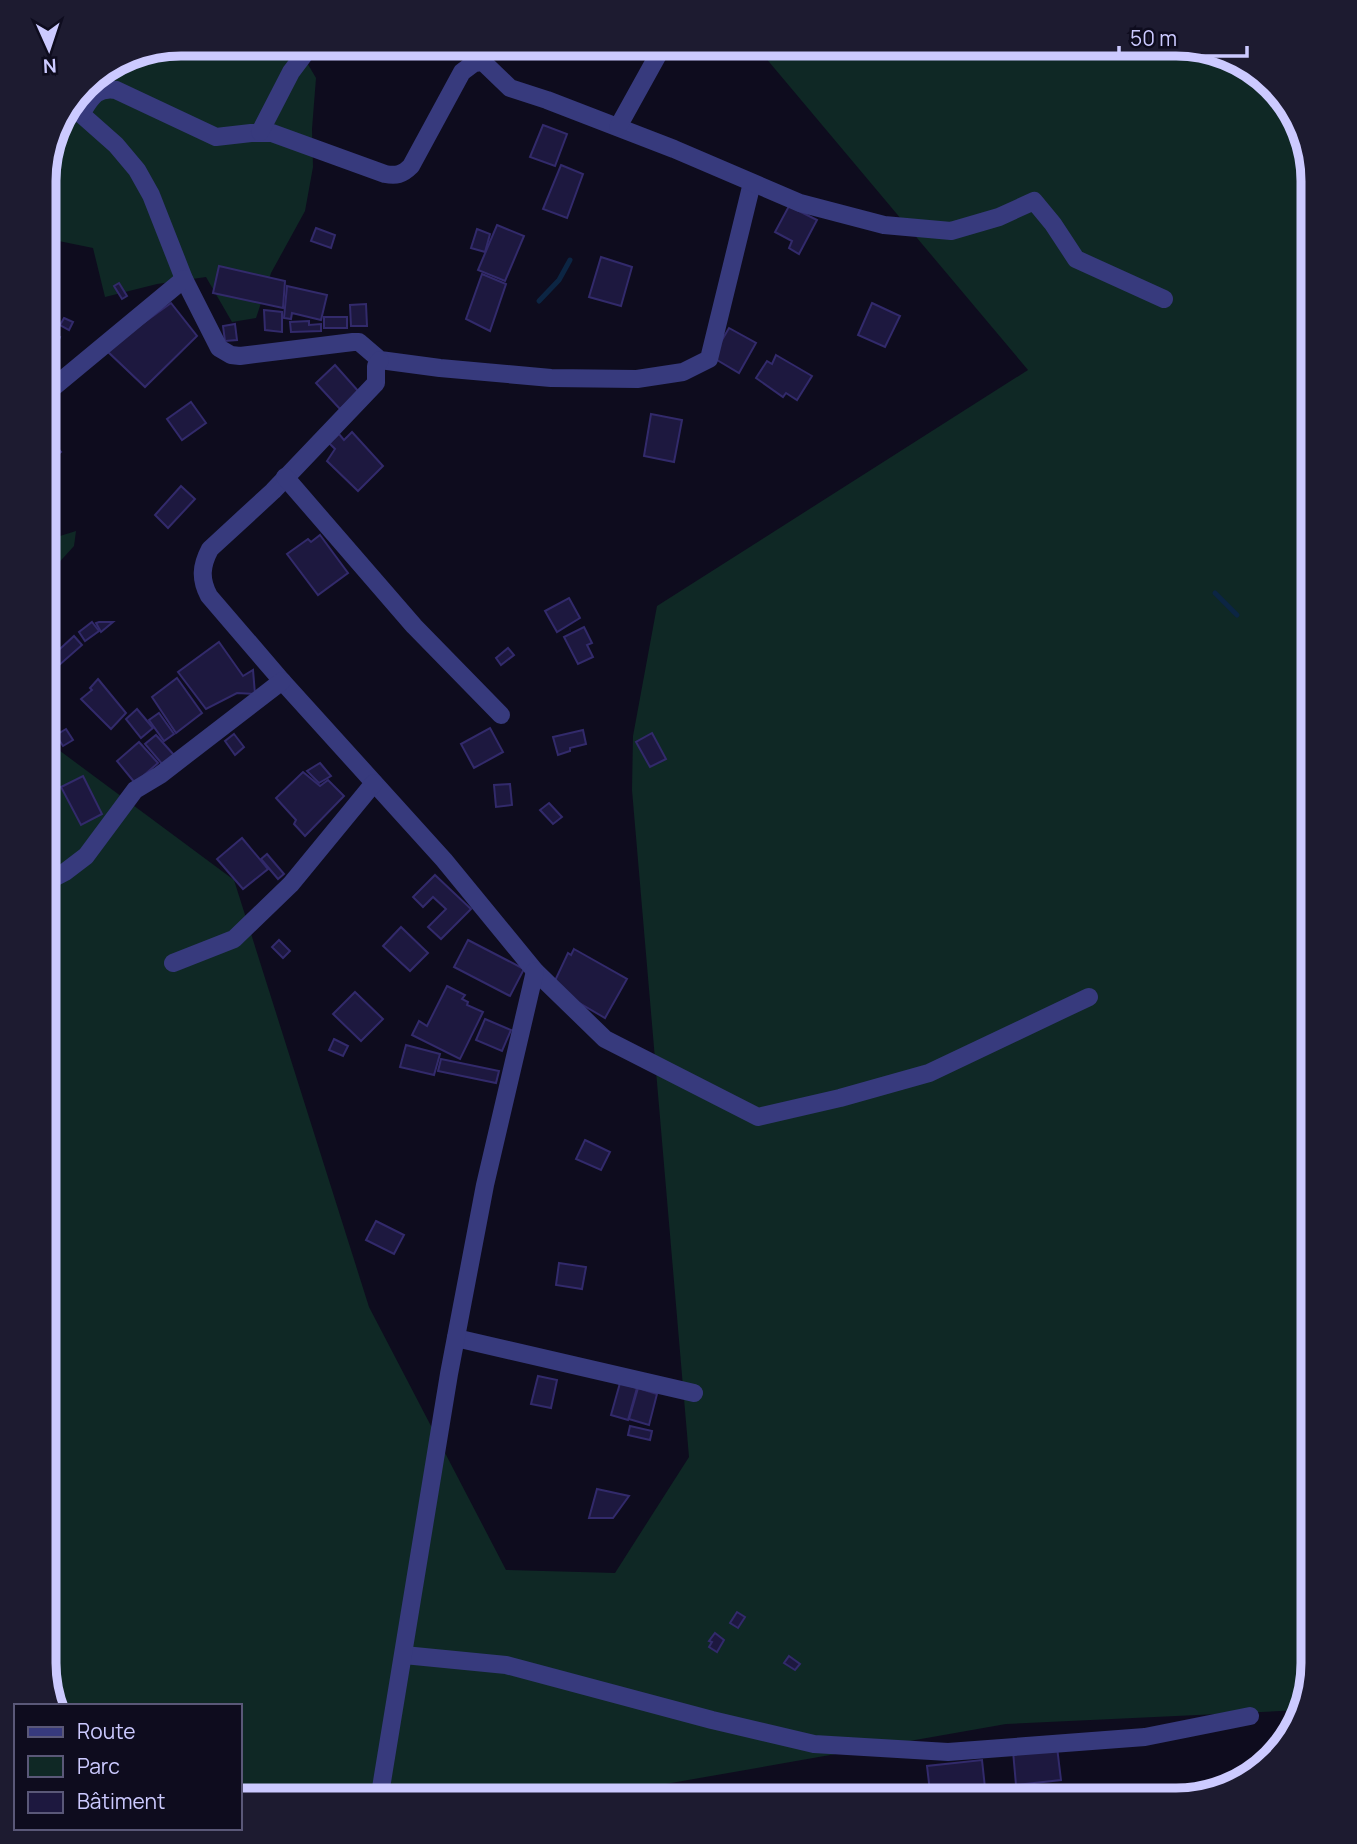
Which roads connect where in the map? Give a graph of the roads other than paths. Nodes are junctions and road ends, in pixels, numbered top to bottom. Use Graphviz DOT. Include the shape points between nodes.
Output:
graph roads {
  1 [pos="303,56"];
  2 [pos="657,56"];
  3 [pos="83,103"];
  4 [pos="75,114"];
  5 [pos="618,127"];
  6 [pos="260,132"];
  7 [pos="752,183"];
  8 [pos="184,279"];
  9 [pos="1164,299"];
  10 [pos="380,360"];
  11 [pos="56,385"];
  12 [pos="285,477"];
  13 [pos="282,681"];
  14 [pos="501,715"];
  15 [pos="374,783"];
  16 [pos="56,877"];
  17 [pos="173,963"];
  18 [pos="535,971"];
  19 [pos="1089,998"];
  20 [pos="456,1338"];
  21 [pos="695,1393"];
  22 [pos="404,1656"];
  23 [pos="1250,1716"];
  24 [pos="381,1788"];
  1 -- 6 [label="street"];
  2 -- 5 [label="street"];
  3 -- 6 [label="street" via="98,91 116,90 216,137"];
  4 -- 8 [label="street" via="116,145 137,170"];
  5 -- 6 [label="street" via="510,89 483,62 462,72 411,166 395,176"];
  5 -- 7 [label="street"];
  7 -- 9 [label="street" via="800,203 884,225 951,231 1034,201 1076,259"];
  7 -- 10 [label="street" via="709,359 683,372 636,379 551,379"];
  8 -- 10 [label="street" via="219,348 231,355 359,342"];
  8 -- 11 [label="street"];
  10 -- 12 [label="street" via="376,383"];
  12 -- 13 [label="street" via="210,549 202,574 209,596"];
  12 -- 14 [label="street" via="414,626"];
  13 -- 15 [label="street"];
  13 -- 16 [label="street" via="135,790 86,856"];
  15 -- 17 [label="street" via="291,884 234,939"];
  15 -- 18 [label="street"];
  18 -- 19 [label="street" via="605,1039 758,1117 929,1073"];
  18 -- 20 [label="street" via="485,1185"];
  20 -- 21 [label="street"];
  20 -- 22 [label="street"];
  22 -- 23 [label="street" via="506,1664 814,1744 948,1752 1145,1737"];
  22 -- 24 [label="street"];
}
